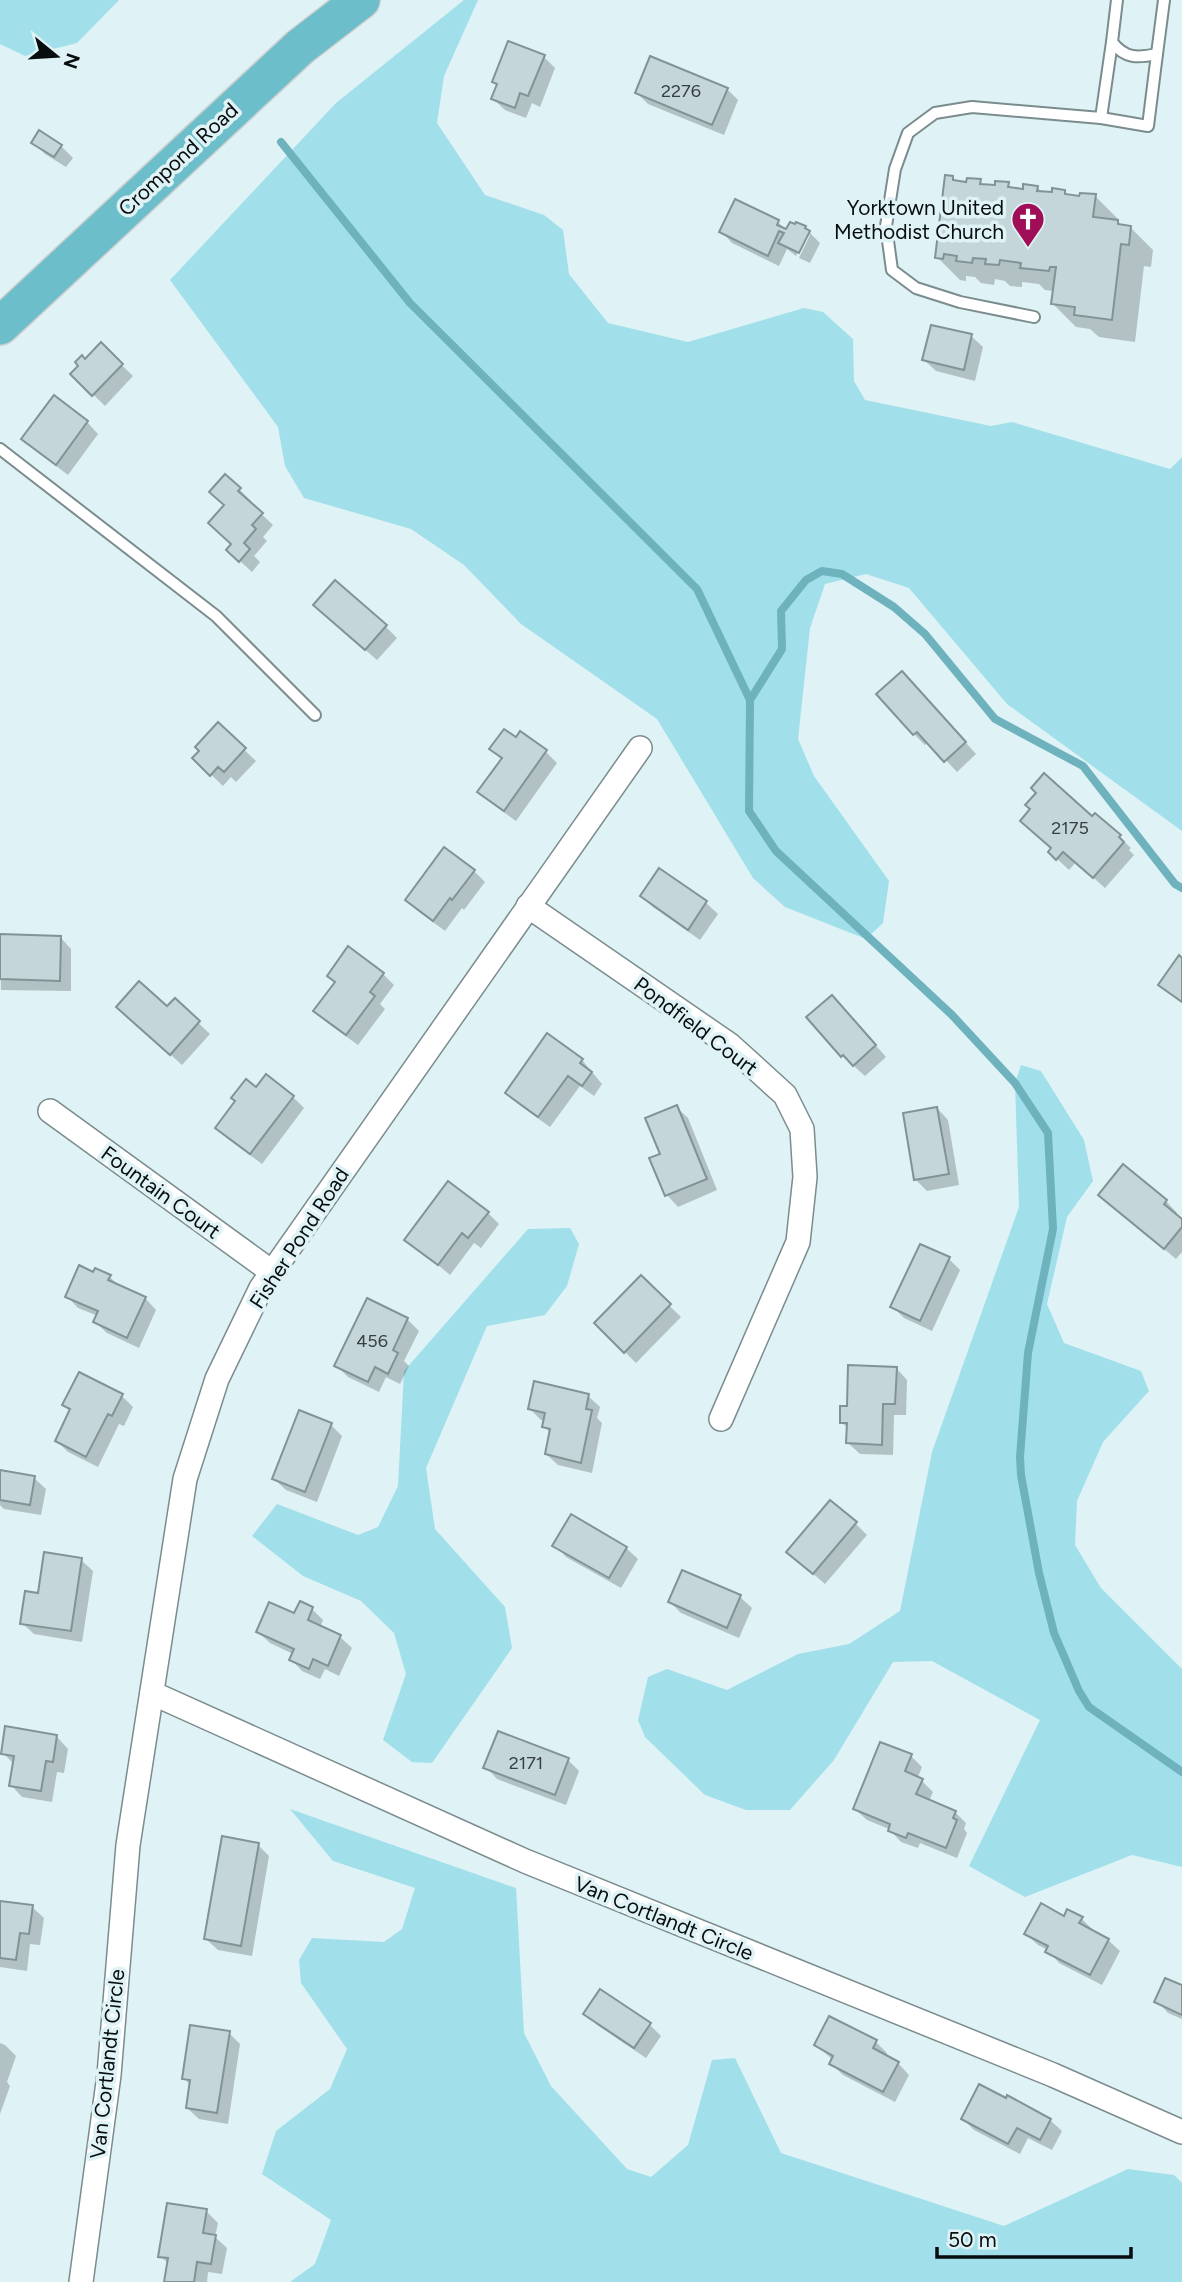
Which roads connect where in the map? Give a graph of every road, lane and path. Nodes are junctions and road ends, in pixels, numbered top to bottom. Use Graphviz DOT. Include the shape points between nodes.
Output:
graph roads {
  1 [pos="361,0"];
  2 [pos="1117,0"];
  3 [pos="1164,0"];
  4 [pos="1112,42"];
  5 [pos="1157,54"];
  6 [pos="1101,118"];
  7 [pos="1034,317"];
  8 [pos="0,326"];
  9 [pos="0,449"];
  10 [pos="315,715"];
  11 [pos="639,748"];
  12 [pos="528,906"];
  13 [pos="50,1111"];
  14 [pos="272,1272"];
  15 [pos="721,1419"];
  16 [pos="152,1693"];
  17 [pos="128,1845"];
  18 [pos="1182,2132"];
  19 [pos="81,2282"];
  1 -- 8 [label="highway, Crompond Road" via="300,47"];
  2 -- 4 [label="lane"];
  3 -- 5 [label="lane"];
  4 -- 5 [label="lane" via="1119,52 1141,57"];
  4 -- 6 [label="lane"];
  5 -- 6 [label="lane" via="1149,126"];
  6 -- 7 [label="lane" via="972,107 935,113 908,133 895,169 886,226 892,270 916,288"];
  9 -- 10 [label="lane" via="216,616"];
  11 -- 12 [label="street, Fisher Pond Road"];
  12 -- 14 [label="street, Fisher Pond Road"];
  12 -- 15 [label="street, Pondfield Court" via="730,1045 785,1095 802,1129 805,1177 798,1242"];
  13 -- 14 [label="street, Fountain Court"];
  14 -- 16 [label="street, Fisher Pond Road" via="217,1379 185,1479"];
  16 -- 17 [label="street, Fisher Pond Road"];
  16 -- 18 [label="street, Van Cortlandt Circle" via="525,1861 1053,2075"];
  17 -- 19 [label="street, Van Cortlandt Circle" via="109,2074"];
}
